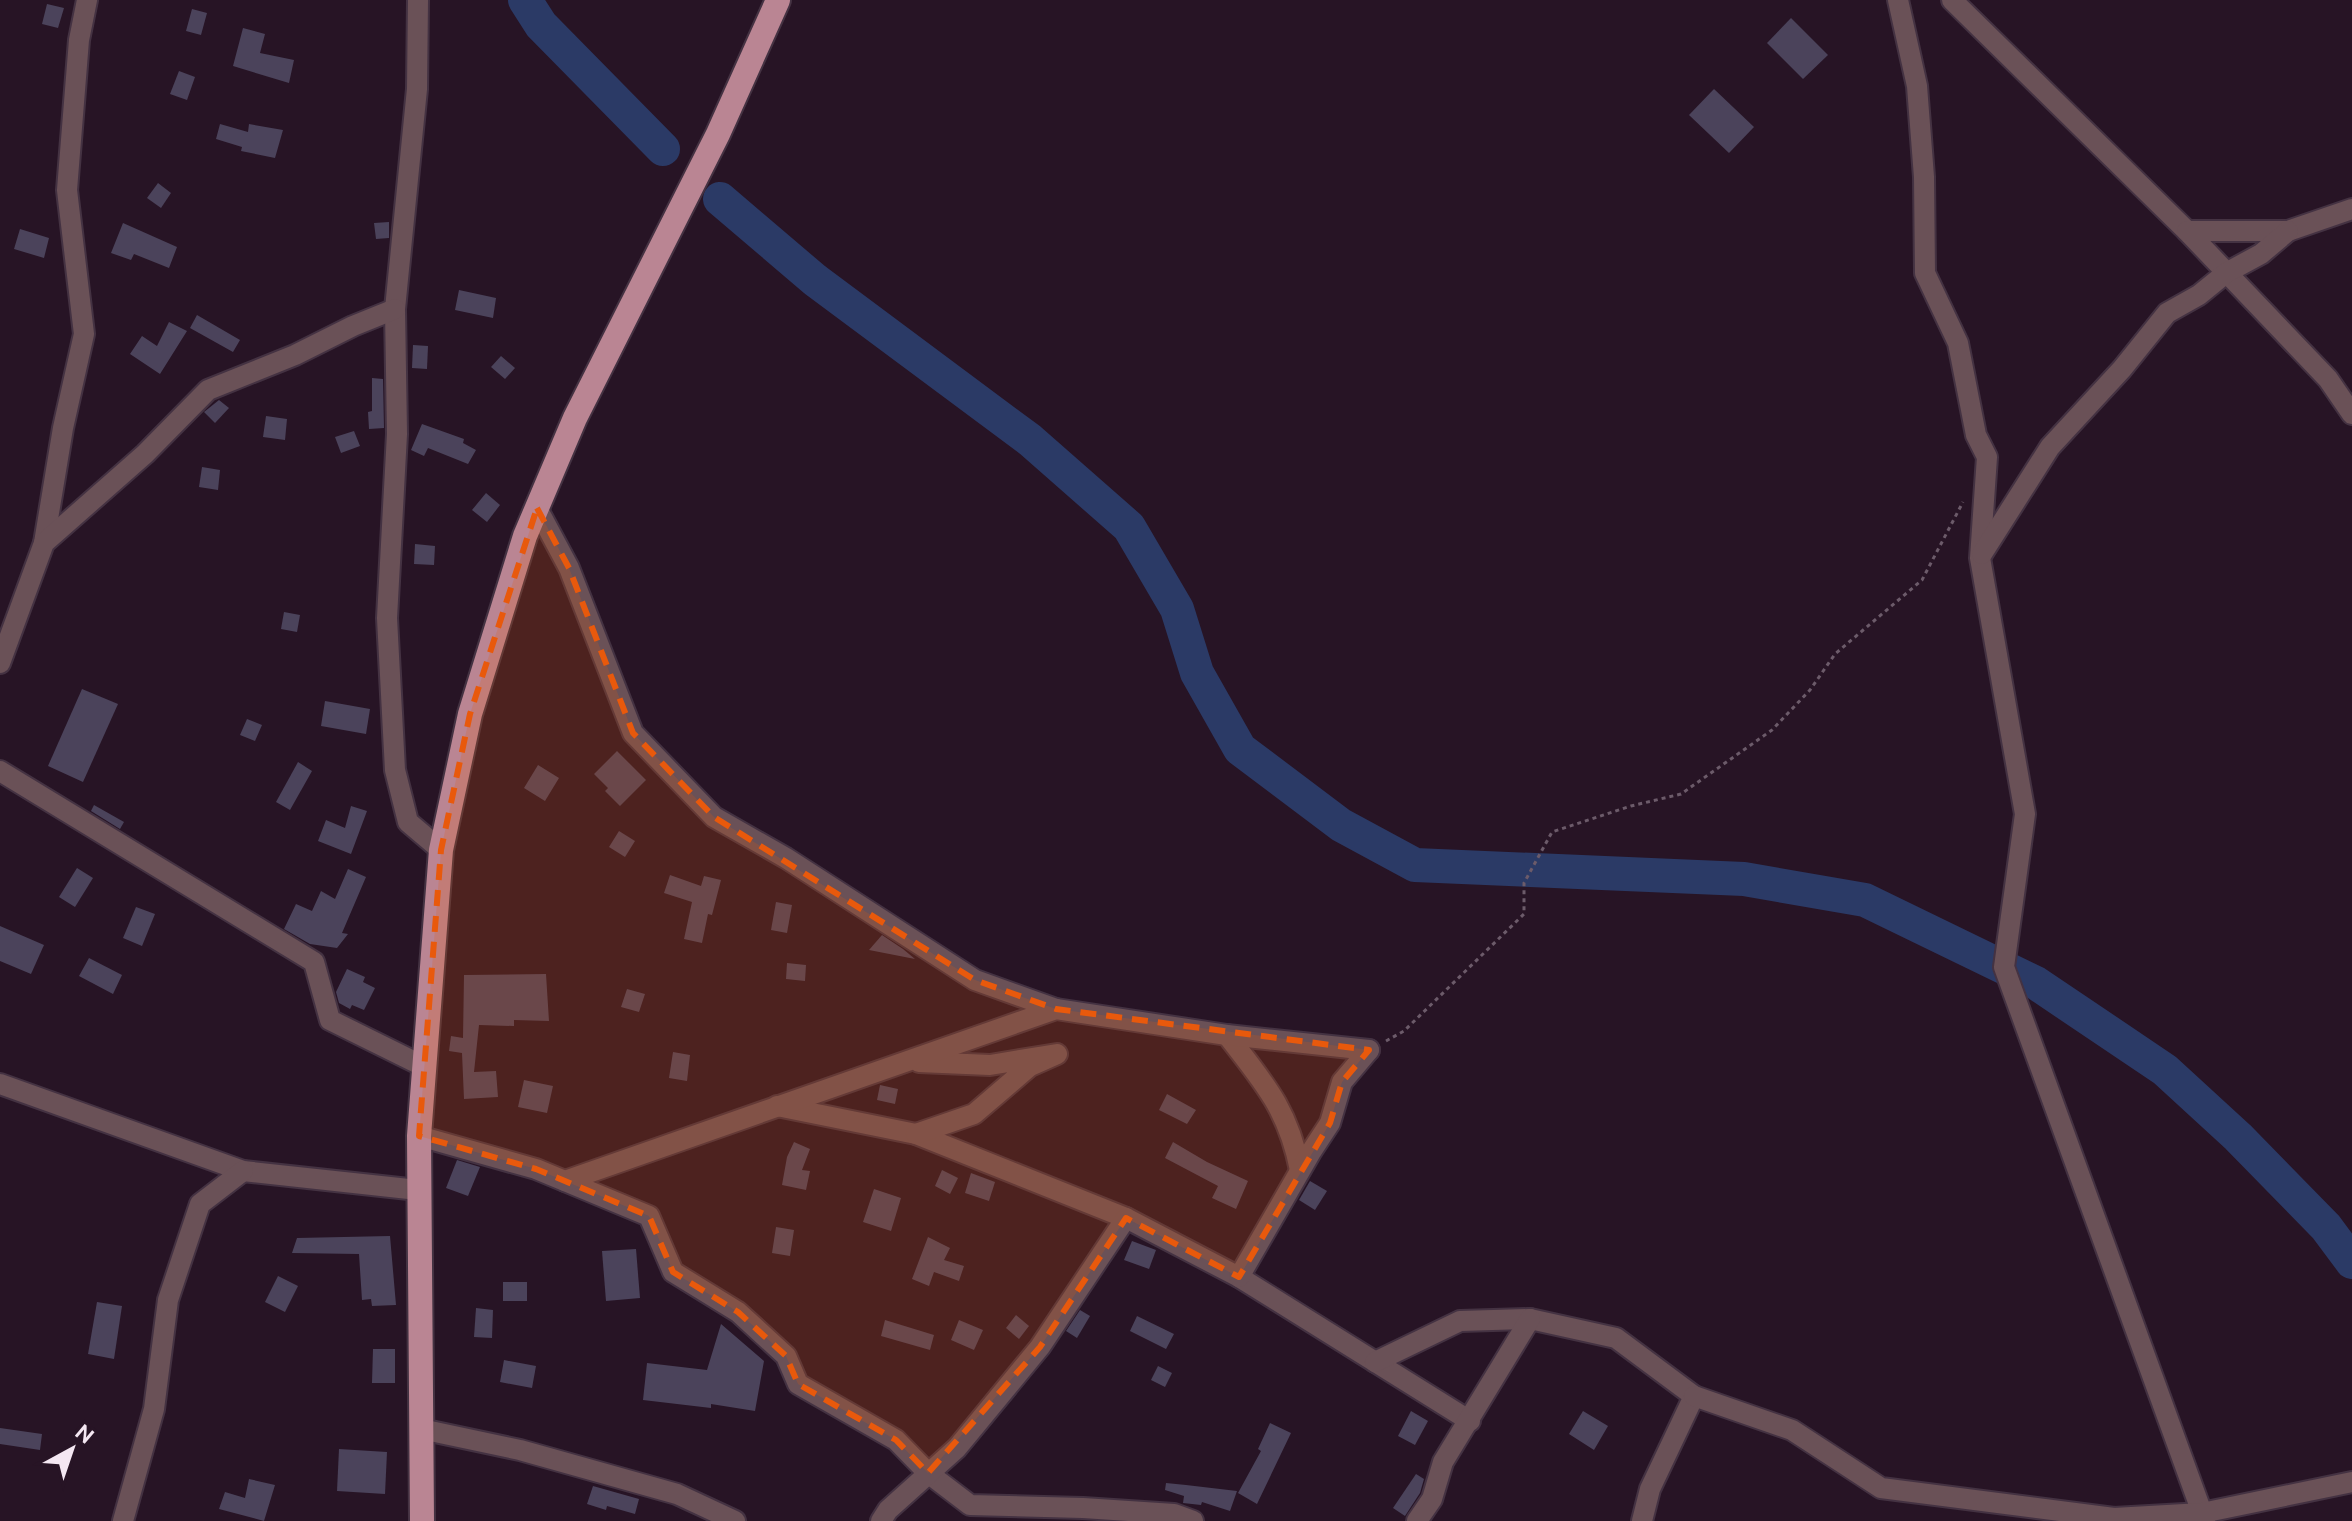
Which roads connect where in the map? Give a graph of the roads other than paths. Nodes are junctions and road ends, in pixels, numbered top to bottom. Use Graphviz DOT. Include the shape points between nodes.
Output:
graph roads {
  1 [pos="87,0"];
  2 [pos="418,0"];
  3 [pos="778,0"];
  4 [pos="1898,0"];
  5 [pos="1952,0"];
  6 [pos="2352,209"];
  7 [pos="2187,231"];
  8 [pos="2288,231"];
  9 [pos="2226,273"];
  10 [pos="395,309"];
  11 [pos="2352,414"];
  12 [pos="537,508"];
  13 [pos="44,543"];
  14 [pos="1980,558"];
  15 [pos="0,663"];
  16 [pos="0,771"];
  17 [pos="441,850"];
  18 [pos="1056,1009"];
  19 [pos="1227,1035"];
  20 [pos="905,1061"];
  21 [pos="425,1067"];
  22 [pos="0,1084"];
  23 [pos="777,1106"];
  24 [pos="916,1134"];
  25 [pos="419,1136"];
  26 [pos="1300,1170"];
  27 [pos="243,1171"];
  28 [pos="565,1181"];
  29 [pos="418,1190"];
  30 [pos="1126,1218"];
  31 [pos="1239,1277"];
  32 [pos="1530,1319"];
  33 [pos="1375,1362"];
  34 [pos="1694,1396"];
  35 [pos="1470,1421"];
  36 [pos="421,1429"];
  37 [pos="928,1473"];
  38 [pos="2352,1482"];
  39 [pos="1051,1514"];
  40 [pos="2204,1517"];
  41 [pos="123,1521"];
  42 [pos="422,1521"];
  43 [pos="735,1521"];
  44 [pos="881,1521"];
  45 [pos="1193,1521"];
  46 [pos="1417,1521"];
  47 [pos="1642,1521"];
  1 -- 13 [label="street" via="67,190 84,334"];
  2 -- 10 [label="street" via="417,89"];
  3 -- 12 [label="main road" via="718,134 575,418"];
  4 -- 14 [label="street" via="1917,86 1925,273 1958,343 1976,435 1987,457"];
  5 -- 7 [label="street"];
  6 -- 8 [label="street"];
  7 -- 8 [label="street"];
  7 -- 9 [label="street"];
  8 -- 9 [label="street"];
  9 -- 11 [label="street" via="2328,379"];
  9 -- 14 [label="street" via="2167,313 2050,447"];
  10 -- 13 [label="street" via="208,390"];
  10 -- 17 [label="street" via="397,434 387,618 395,770 408,822"];
  12 -- 17 [label="main road" via="470,714"];
  12 -- 18 [label="street" via="569,568 633,733 714,817 975,980"];
  13 -- 15 [label="street"];
  14 -- 40 [label="street" via="2025,814 2004,967"];
  16 -- 21 [label="street" via="314,962 330,1020"];
  17 -- 21 [label="main road"];
  18 -- 19 [label="street"];
  18 -- 20 [label="street"];
  19 -- 26 [label="street" via="1280,1107"];
  19 -- 26 [label="street" via="1369,1050 1342,1082 1330,1123"];
  20 -- 23 [label="street"];
  20 -- 24 [label="street" via="990,1065 1057,1054 1030,1066 974,1114"];
  21 -- 25 [label="main road"];
  22 -- 27 [label="street"];
  23 -- 24 [label="street"];
  23 -- 28 [label="street"];
  24 -- 30 [label="street"];
  25 -- 28 [label="street"];
  25 -- 29 [label="main road"];
  26 -- 31 [label="street"];
  27 -- 29 [label="street"];
  27 -- 41 [label="street" via="200,1204 168,1300 154,1409"];
  28 -- 37 [label="street" via="649,1216 673,1272 738,1312 786,1356 798,1384 896,1440"];
  29 -- 36 [label="main road"];
  30 -- 31 [label="street"];
  30 -- 37 [label="street" via="1040,1347 957,1448"];
  31 -- 33 [label="street"];
  32 -- 33 [label="street" via="1460,1321"];
  32 -- 34 [label="street" via="1616,1338"];
  32 -- 35 [label="street"];
  33 -- 35 [label="street"];
  34 -- 40 [label="street" via="1792,1430 1881,1488 2114,1518"];
  34 -- 47 [label="street" via="1650,1489"];
  35 -- 46 [label="street" via="1443,1462 1432,1499"];
  36 -- 42 [label="main road"];
  36 -- 43 [label="street" via="520,1450 677,1494"];
  37 -- 39 [label="street" via="970,1505"];
  37 -- 44 [label="street"];
  38 -- 40 [label="street"];
  39 -- 45 [label="street" via="1174,1514"];
}
